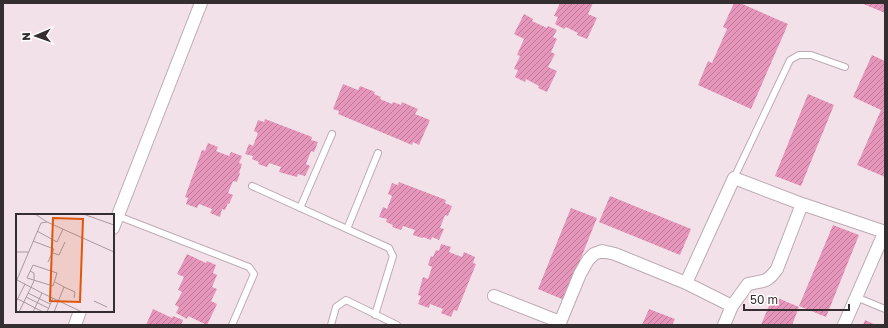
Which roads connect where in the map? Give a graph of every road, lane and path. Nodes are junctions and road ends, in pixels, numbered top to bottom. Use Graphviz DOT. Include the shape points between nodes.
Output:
graph roads {
  1 [pos="201,3"];
  2 [pos="845,67"];
  3 [pos="332,134"];
  4 [pos="378,153"];
  5 [pos="734,178"];
  6 [pos="252,186"];
  7 [pos="802,204"];
  8 [pos="300,208"];
  9 [pos="118,216"];
  10 [pos="114,226"];
  11 [pos="347,229"];
  12 [pos="885,232"];
  13 [pos="686,283"];
  14 [pos="494,296"];
  15 [pos="856,297"];
  16 [pos="732,306"];
  17 [pos="885,309"];
  18 [pos="80,312"];
  19 [pos="375,315"];
  20 [pos="559,324"];
  21 [pos="75,325"];
  22 [pos="232,325"];
  23 [pos="330,325"];
  24 [pos="396,325"];
  25 [pos="724,325"];
  26 [pos="844,325"];
  1 -- 9 [label="street"];
  2 -- 5 [label="lane" via="811,55 799,55 790,60"];
  3 -- 8 [label="lane"];
  4 -- 11 [label="lane"];
  5 -- 7 [label="street"];
  5 -- 13 [label="street"];
  6 -- 8 [label="lane"];
  7 -- 12 [label="street"];
  7 -- 16 [label="street" via="777,269 765,282 748,284"];
  8 -- 11 [label="lane"];
  9 -- 10 [label="street"];
  9 -- 22 [label="lane" via="249,267 254,274"];
  11 -- 19 [label="lane" via="389,248 393,256"];
  12 -- 15 [label="street"];
  13 -- 16 [label="street"];
  13 -- 20 [label="street" via="615,254 594,254 580,274"];
  14 -- 20 [label="street"];
  15 -- 17 [label="lane"];
  15 -- 26 [label="street"];
  16 -- 25 [label="street"];
  18 -- 21 [label="street"];
  19 -- 23 [label="lane" via="346,300 336,307"];
  19 -- 24 [label="lane"];
}
